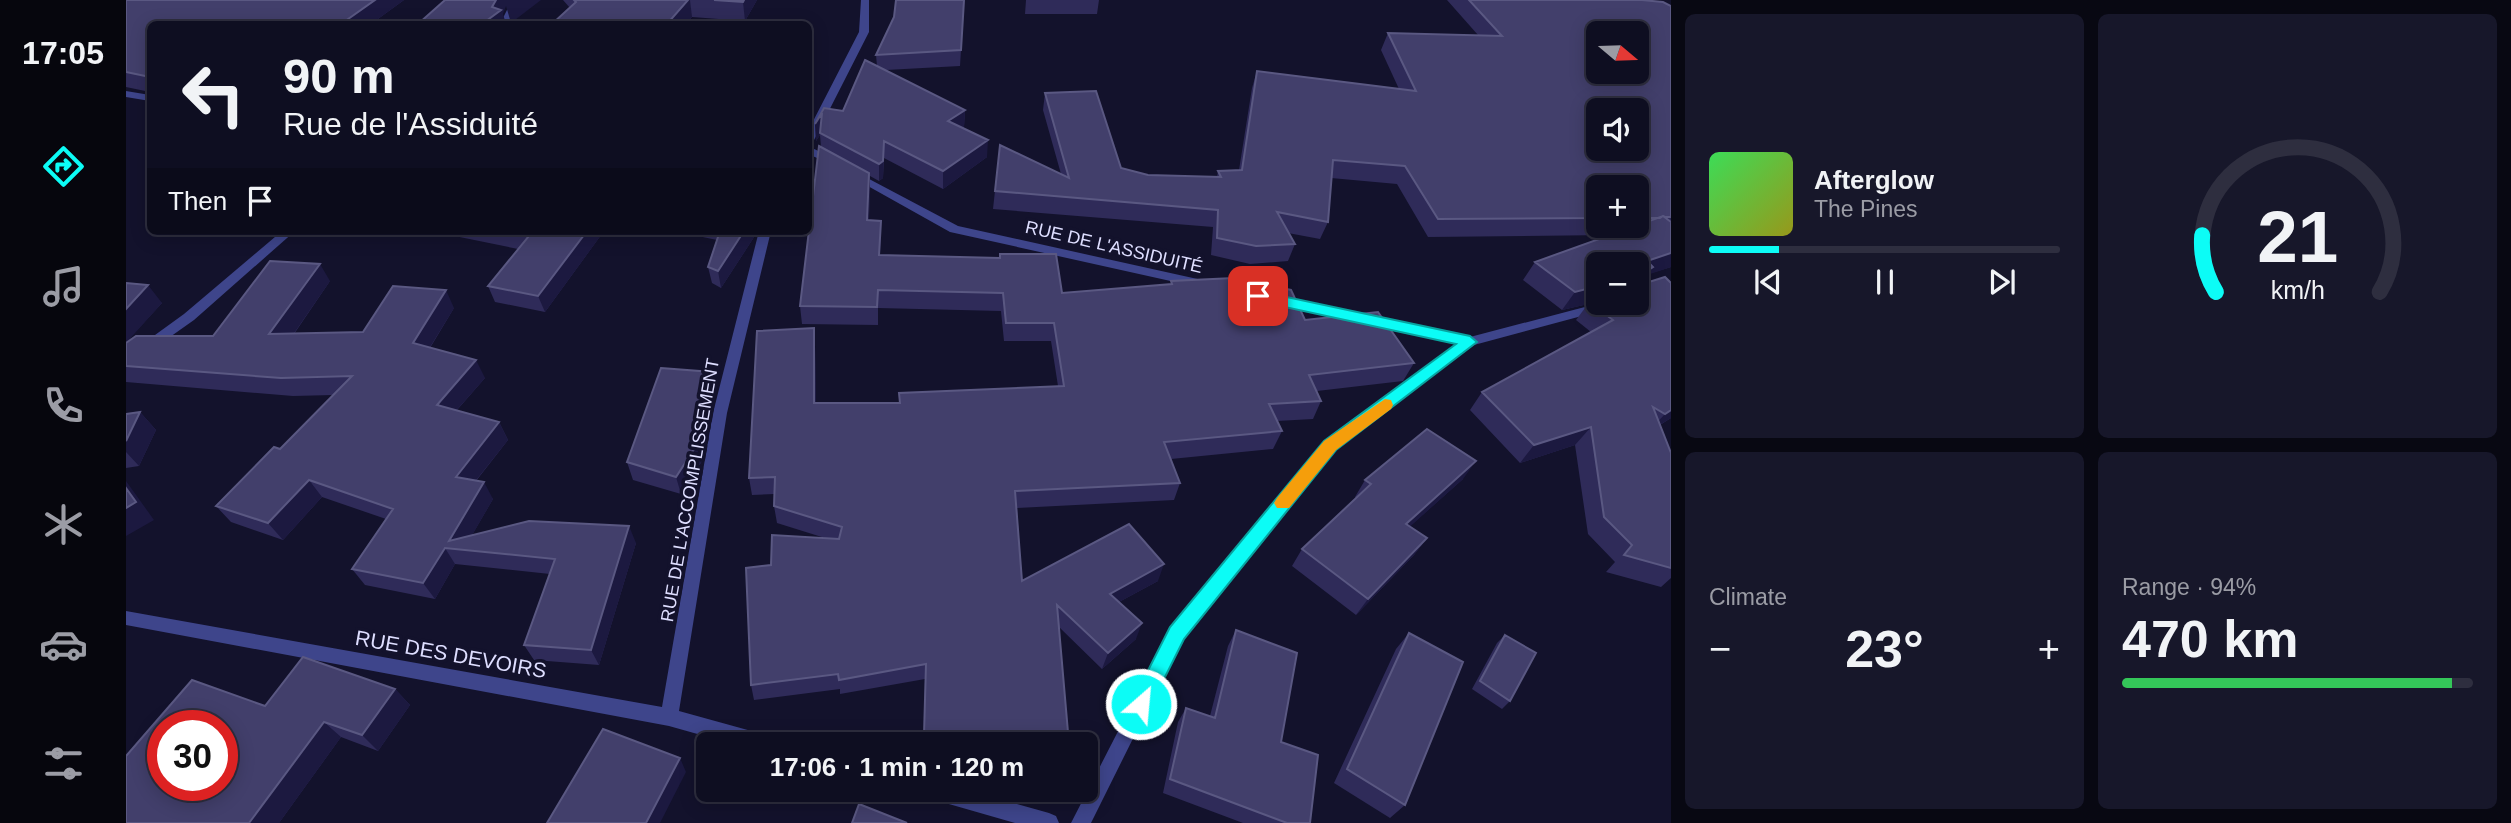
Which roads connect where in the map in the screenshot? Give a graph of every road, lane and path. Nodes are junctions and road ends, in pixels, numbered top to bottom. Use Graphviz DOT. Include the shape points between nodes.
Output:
graph roads {
  1 [pos="516,0"];
  2 [pos="865,0"];
  3 [pos="506,21"];
  4 [pos="126,94"];
  5 [pos="147,98"];
  6 [pos="812,134"];
  7 [pos="812,151"];
  8 [pos="284,235"];
  9 [pos="764,235"];
  10 [pos="1218,288"];
  11 [pos="1271,299"];
  12 [pos="1586,311"];
  13 [pos="1470,342"];
  14 [pos="126,363"];
  15 [pos="126,618"];
  16 [pos="669,717"];
  17 [pos="723,732"];
  18 [pos="974,802"];
  19 [pos="1049,823"];
  20 [pos="1081,823"];
  1 -- 3 [label="street"];
  2 -- 6 [label="street" via="864,32"];
  4 -- 5 [label="street"];
  7 -- 10 [label="street, RUE DE L'ASSIDUITÉ" via="954,229"];
  8 -- 14 [label="street" via="189,317"];
  9 -- 16 [label="street, RUE DE L'ACCOMPLISSEMENT" via="720,413"];
  11 -- 13 [label="street"];
  12 -- 13 [label="street"];
  13 -- 20 [label="street" via="1330,445 1177,633"];
  15 -- 16 [label="street, RUE DES DEVOIRS"];
  16 -- 17 [label="street, RUE DES DEVOIRS"];
  18 -- 19 [label="street"];
}
